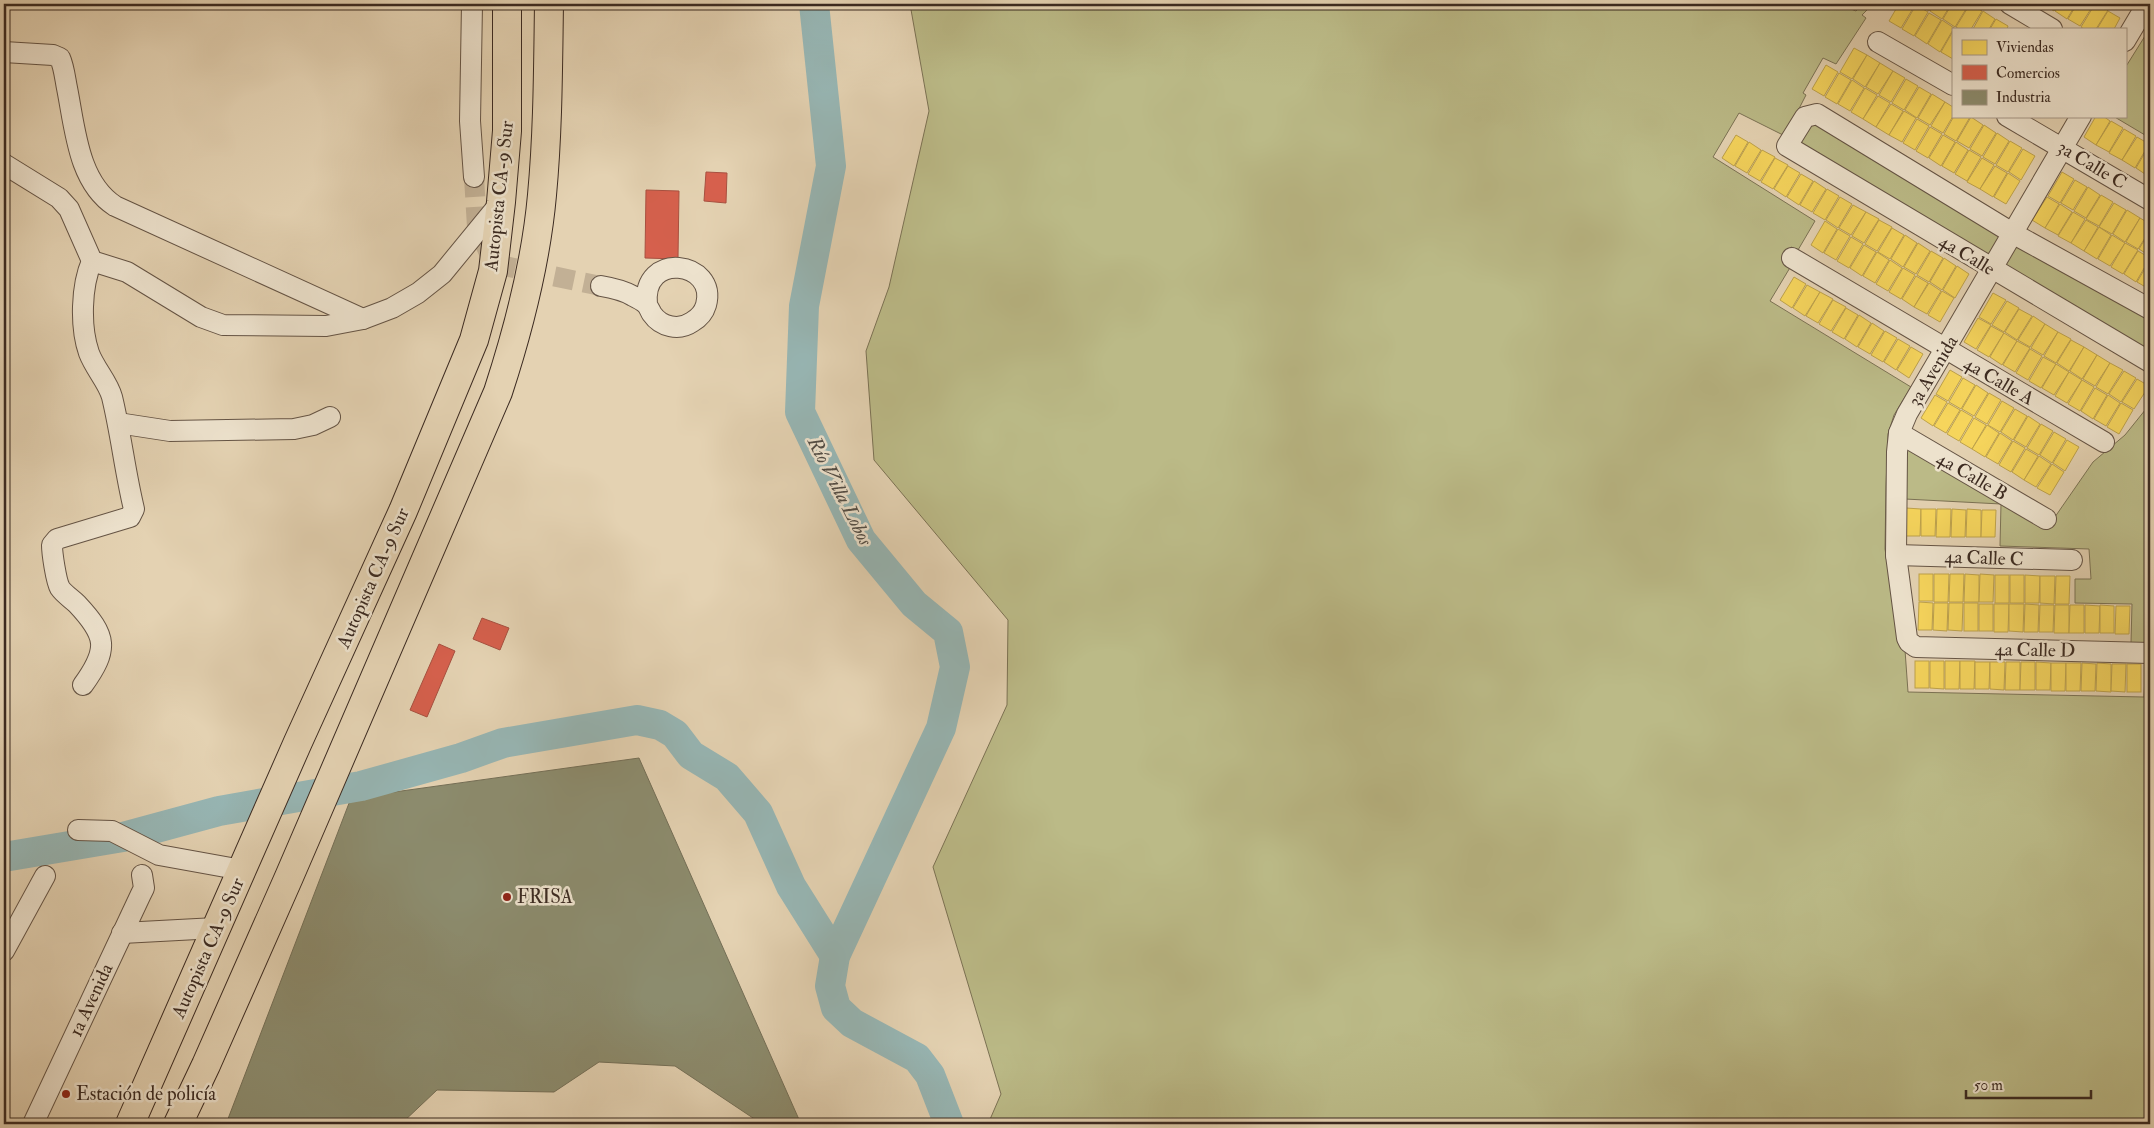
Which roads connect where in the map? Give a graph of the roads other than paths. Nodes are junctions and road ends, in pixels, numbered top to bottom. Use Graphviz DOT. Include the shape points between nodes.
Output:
graph roads {
  1 [pos="472,4"];
  2 [pos="507,4"];
  3 [pos="549,4"];
  4 [pos="2010,4"];
  5 [pos="2147,4"];
  6 [pos="2050,28"];
  7 [pos="2126,39"];
  8 [pos="1878,42"];
  9 [pos="4,52"];
  10 [pos="1952,84"];
  11 [pos="2010,118"];
  12 [pos="2080,118"];
  13 [pos="2062,148"];
  14 [pos="4,164"];
  15 [pos="474,177"];
  16 [pos="2150,200"];
  17 [pos="501,202"];
  18 [pos="2014,234"];
  19 [pos="1792,258"];
  20 [pos="92,260"];
  21 [pos="1992,270"];
  22 [pos="601,286"];
  23 [pos="647,305"];
  24 [pos="2150,309"];
  25 [pos="363,319"];
  26 [pos="1946,350"];
  27 [pos="2149,362"];
  28 [pos="330,417"];
  29 [pos="118,423"];
  30 [pos="1899,433"];
  31 [pos="2104,442"];
  32 [pos="2046,519"];
  33 [pos="1896,555"];
  34 [pos="2072,560"];
  35 [pos="1920,648"];
  36 [pos="2150,653"];
  37 [pos="83,685"];
  38 [pos="78,830"];
  39 [pos="242,870"];
  40 [pos="142,875"];
  41 [pos="45,876"];
  42 [pos="216,928"];
  43 [pos="122,933"];
  44 [pos="4,951"];
  45 [pos="33,1124"];
  46 [pos="130,1124"];
  47 [pos="178,1124"];
  1 -- 15 [label="street" via="470,121"];
  2 -- 17 [label="highway, Autopista CA-9 Sur" via="507,131"];
  3 -- 47 [label="highway, Autopista CA-9 Sur" via="548,101 542,196 528,285 498,392"];
  4 -- 6 [label="street"];
  5 -- 7 [label="street"];
  8 -- 10 [label="street"];
  9 -- 25 [label="street" via="60,58 77,140 88,173 103,198"];
  11 -- 13 [label="street, 3a Calle C"];
  12 -- 13 [label="street, 3a Avenida"];
  13 -- 16 [label="street, 3a Calle C"];
  13 -- 18 [label="street, 3a Avenida"];
  14 -- 20 [label="street" via="59,198 69,209"];
  17 -- 25 [label="street" via="442,274 392,308"];
  17 -- 39 [label="highway, Autopista CA-9 Sur" via="493,271 474,340 407,502"];
  18 -- 21 [label="street, 3a Avenida"];
  18 -- 21 [label="street, 4a Calle" via="1817,114 1805,116 1786,146"];
  18 -- 24 [label="street"];
  19 -- 26 [label="street, 4a Calle A"];
  20 -- 25 [label="street" via="127,272 201,317 223,325 326,326"];
  20 -- 29 [label="street" via="82,292 89,353 111,394"];
  21 -- 26 [label="street, 3a Avenida"];
  21 -- 27 [label="street, 4a Calle"];
  22 -- 23 [label="street" via="621,289"];
  26 -- 30 [label="street, 3a Avenida"];
  26 -- 31 [label="street, 4a Calle A"];
  28 -- 29 [label="street" via="294,429 170,431"];
  29 -- 37 [label="street" via="124,472 134,510 132,516 57,540 52,546 60,588 95,624 100,637 98,662"];
  30 -- 32 [label="street, 4a Calle B"];
  30 -- 33 [label="street, 3a Avenida" via="1896,452"];
  33 -- 34 [label="street, 4a Calle C"];
  33 -- 35 [label="street, 3a Avenida" via="1907,638 1911,645"];
  35 -- 36 [label="street, 4a Calle D"];
  38 -- 39 [label="street" via="112,831 159,855"];
  39 -- 42 [label="highway, Autopista CA-9 Sur"];
  40 -- 43 [label="street, 1a Avenida" via="144,888"];
  41 -- 44 [label="street"];
  42 -- 43 [label="street"];
  42 -- 46 [label="highway, Autopista CA-9 Sur"];
  43 -- 45 [label="street, 1a Avenida"];
}
